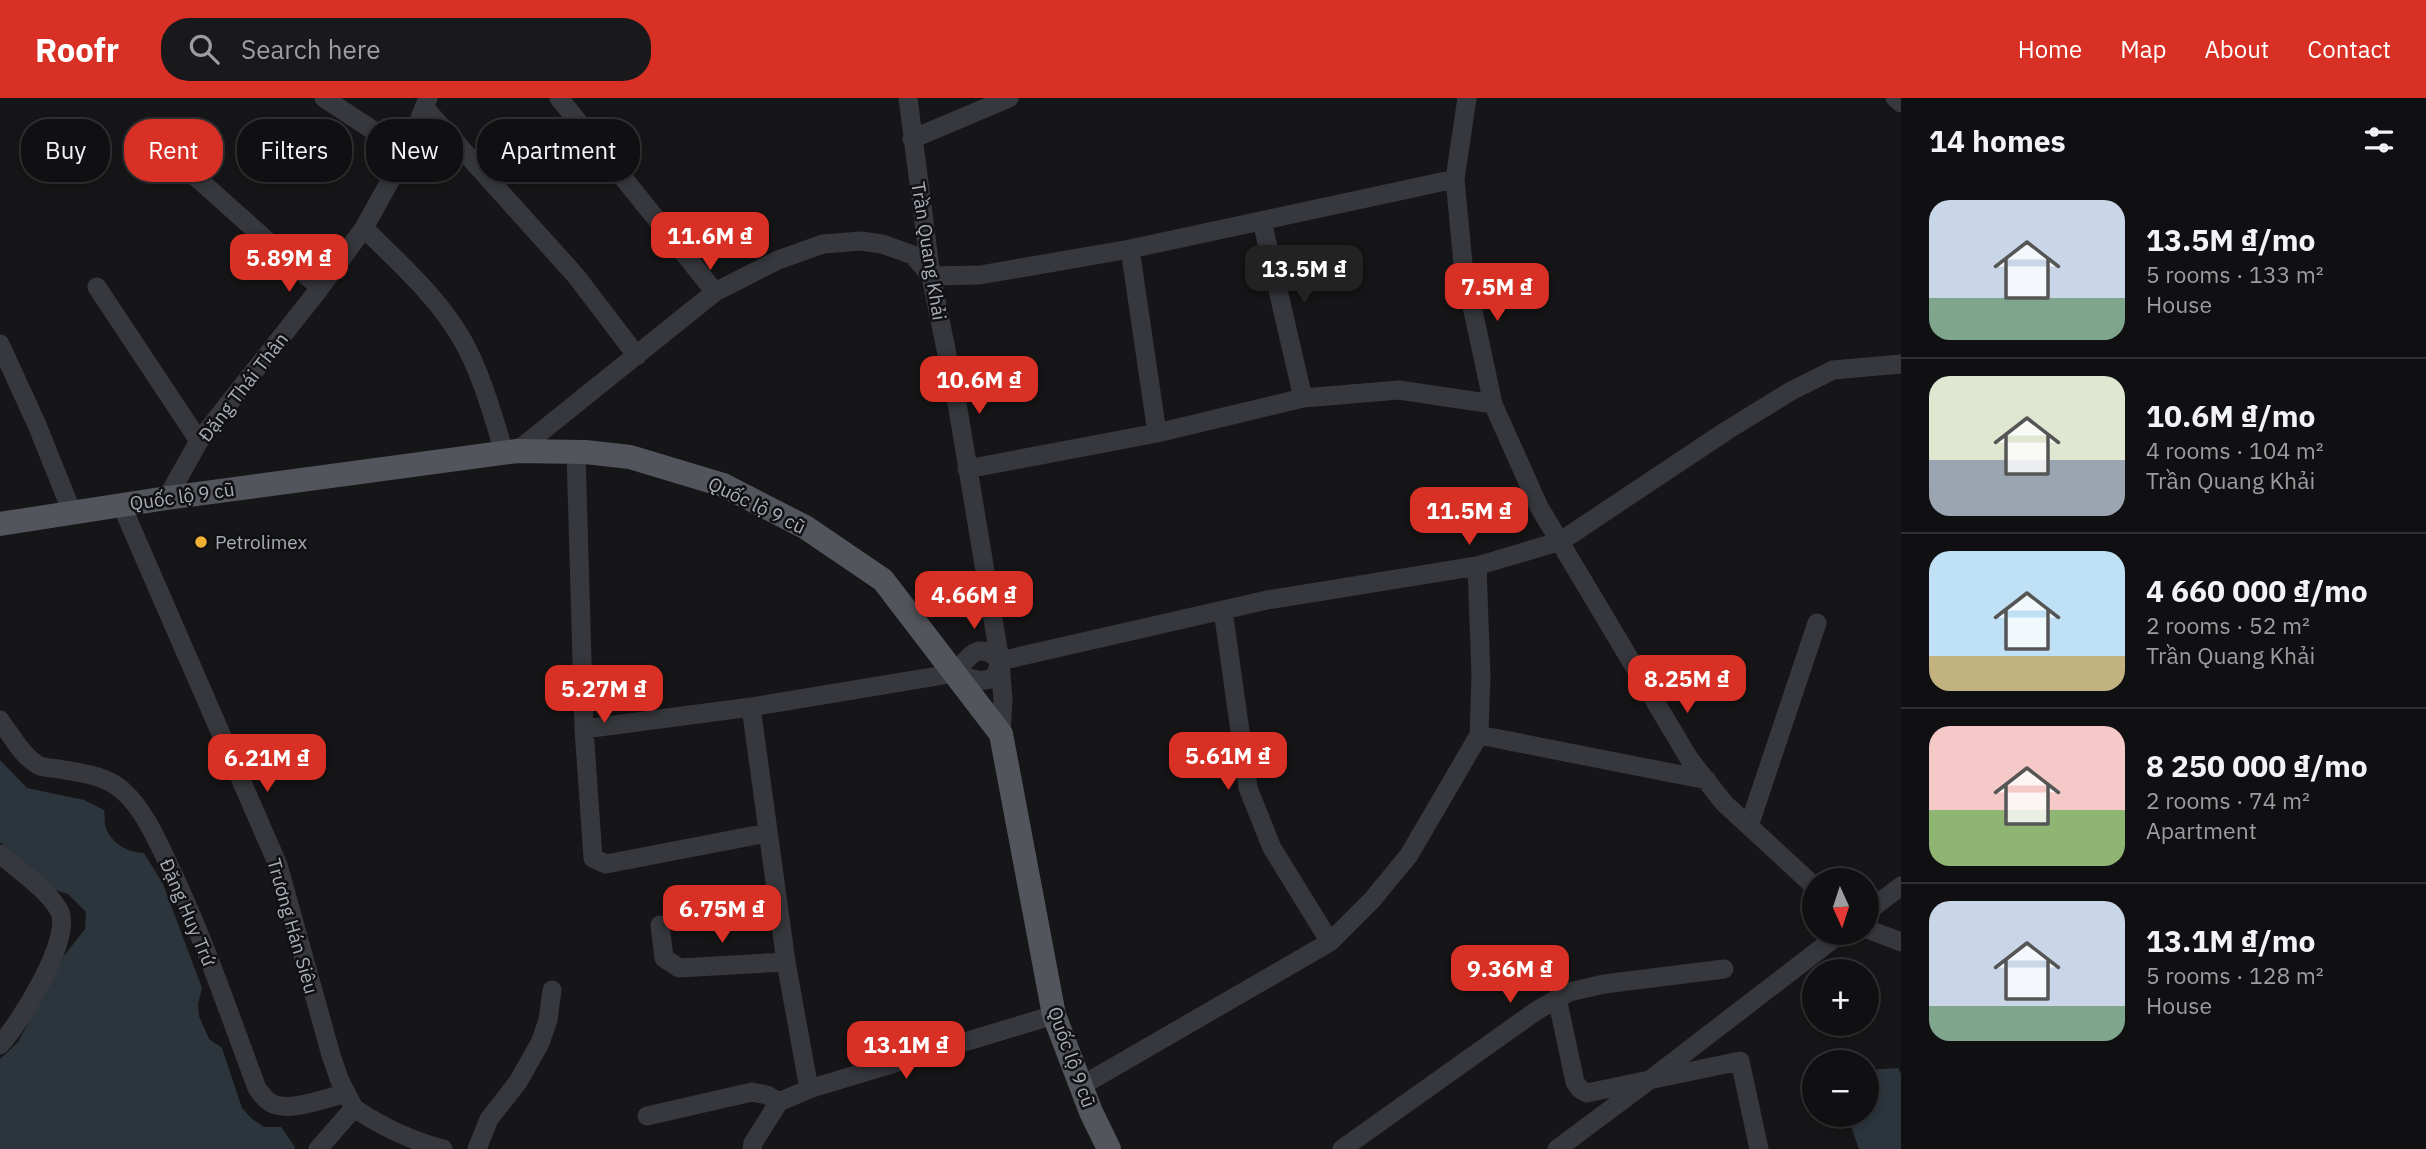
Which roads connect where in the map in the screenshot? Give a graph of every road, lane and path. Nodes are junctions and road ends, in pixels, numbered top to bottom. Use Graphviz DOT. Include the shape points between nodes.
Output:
graph roads {
  1 [pos="324,98"];
  2 [pos="559,98"];
  3 [pos="908,98"];
  4 [pos="1009,98"];
  5 [pos="1467,98"];
  6 [pos="1895,98"];
  7 [pos="426,102"];
  8 [pos="1901,103"];
  9 [pos="419,119"];
  10 [pos="366,126"];
  11 [pos="912,139"];
  12 [pos="1455,179"];
  13 [pos="202,182"];
  14 [pos="389,182"];
  15 [pos="1262,221"];
  16 [pos="364,228"];
  17 [pos="1130,249"];
  18 [pos="931,276"];
  19 [pos="97,287"];
  20 [pos="320,288"];
  21 [pos="715,292"];
  22 [pos="0,344"];
  23 [pos="637,356"];
  24 [pos="1901,364"];
  25 [pos="1303,398"];
  26 [pos="1493,404"];
  27 [pos="1157,433"];
  28 [pos="199,441"];
  29 [pos="511,451"];
  30 [pos="576,452"];
  31 [pos="967,469"];
  32 [pos="167,498"];
  33 [pos="121,504"];
  34 [pos="72,512"];
  35 [pos="0,524"];
  36 [pos="1561,541"];
  37 [pos="1477,566"];
  38 [pos="1223,610"];
  39 [pos="1816,623"];
  40 [pos="1000,662"];
  41 [pos="956,673"];
  42 [pos="751,707"];
  43 [pos="0,720"];
  44 [pos="584,729"];
  45 [pos="1001,734"];
  46 [pos="1479,735"];
  47 [pos="1707,780"];
  48 [pos="1749,826"];
  49 [pos="767,833"];
  50 [pos="0,854"];
  51 [pos="1802,875"];
  52 [pos="1901,886"];
  53 [pos="1880,902"];
  54 [pos="660,925"];
  55 [pos="1880,934"];
  56 [pos="1330,942"];
  57 [pos="1901,942"];
  58 [pos="1825,945"];
  59 [pos="786,962"];
  60 [pos="1724,970"];
  61 [pos="552,990"];
  62 [pos="1558,998"];
  63 [pos="1054,1016"];
  64 [pos="0,1045"];
  65 [pos="1651,1079"];
  66 [pos="1081,1087"];
  67 [pos="808,1089"];
  68 [pos="350,1101"];
  69 [pos="779,1102"];
  70 [pos="647,1116"];
  71 [pos="318,1149"];
  72 [pos="443,1149"];
  73 [pos="477,1149"];
  74 [pos="752,1149"];
  75 [pos="1109,1149"];
  76 [pos="1342,1149"];
  77 [pos="1557,1149"];
  78 [pos="1759,1149"];
  1 -- 10 [label="street"];
  2 -- 21 [label="street"];
  3 -- 11 [label="street, Trần Quang Khải"];
  4 -- 11 [label="street"];
  5 -- 12 [label="street"];
  6 -- 8 [label="street"];
  7 -- 9 [label="street, Đặng Thái Thân"];
  7 -- 23 [label="street" via="576,276"];
  11 -- 18 [label="street, Trần Quang Khải"];
  12 -- 15 [label="street"];
  12 -- 26 [label="street" via="1464,264"];
  13 -- 20 [label="street"];
  14 -- 16 [label="street, Đặng Thái Thân"];
  15 -- 17 [label="street"];
  15 -- 25 [label="street"];
  16 -- 20 [label="street, Đặng Thái Thân"];
  16 -- 29 [label="street" via="453,324"];
  17 -- 18 [label="street" via="980,275"];
  17 -- 27 [label="street"];
  18 -- 21 [label="street" via="913,255 861,241 823,244 778,260"];
  18 -- 31 [label="street, Trần Quang Khải"];
  19 -- 28 [label="street"];
  20 -- 28 [label="street, Đặng Thái Thân"];
  21 -- 23 [label="street"];
  22 -- 34 [label="street"];
  23 -- 29 [label="street"];
  24 -- 36 [label="street" via="1833,370 1791,391"];
  25 -- 26 [label="street" via="1399,390"];
  25 -- 27 [label="street"];
  26 -- 36 [label="street" via="1539,507"];
  27 -- 31 [label="street"];
  28 -- 32 [label="street, Đặng Thái Thân"];
  29 -- 30 [label="main road, Quốc lộ 9 cũ"];
  29 -- 32 [label="main road, Quốc lộ 9 cũ"];
  30 -- 41 [label="main road, Quốc lộ 9 cũ" via="630,457 723,485 805,527 883,580"];
  30 -- 44 [label="street"];
  31 -- 40 [label="street, Trần Quang Khải"];
  32 -- 33 [label="main road, Quốc lộ 9 cũ"];
  33 -- 34 [label="main road, Quốc lộ 9 cũ"];
  33 -- 68 [label="street, Trương Hán Siêu" via="278,865 331,1055"];
  34 -- 35 [label="main road, Quốc lộ 9 cũ"];
  36 -- 37 [label="street"];
  36 -- 47 [label="street" via="1690,760"];
  37 -- 38 [label="street"];
  37 -- 46 [label="street"];
  38 -- 40 [label="street"];
  38 -- 56 [label="street" via="1248,788 1272,848"];
  39 -- 48 [label="street"];
  40 -- 41 [label="street" via="995,677 986,681"];
  40 -- 45 [label="street, Trần Quang Khải"];
  41 -- 42 [label="street"];
  41 -- 45 [label="main road, Quốc lộ 9 cũ"];
  42 -- 44 [label="street"];
  42 -- 49 [label="street"];
  43 -- 68 [label="street, Đặng Huy Trứ" via="35,764 108,781 139,810 187,904 257,1088 267,1101 288,1107"];
  44 -- 49 [label="street" via="591,853 597,862"];
  45 -- 63 [label="main road, Quốc lộ 9 cũ"];
  46 -- 47 [label="street"];
  46 -- 56 [label="street" via="1409,855"];
  47 -- 48 [label="street"];
  48 -- 51 [label="street"];
  49 -- 59 [label="street"];
  50 -- 64 [label="street" via="61,915 59,939 33,999"];
  52 -- 53 [label="street"];
  54 -- 59 [label="street" via="664,958 679,968"];
  55 -- 57 [label="street"];
  56 -- 66 [label="street"];
  58 -- 65 [label="street"];
  59 -- 67 [label="street"];
  60 -- 62 [label="street" via="1604,984"];
  61 -- 73 [label="street" via="540,1043 489,1119"];
  62 -- 65 [label="street" via="1580,1089 1587,1093"];
  62 -- 76 [label="street"];
  63 -- 66 [label="main road, Quốc lộ 9 cũ"];
  63 -- 67 [label="street"];
  65 -- 77 [label="street"];
  65 -- 78 [label="street" via="1740,1062"];
  66 -- 75 [label="main road, Quốc lộ 9 cũ"];
  67 -- 69 [label="street"];
  68 -- 71 [label="street"];
  68 -- 72 [label="street" via="383,1128"];
  69 -- 70 [label="street" via="752,1092"];
  69 -- 74 [label="street"];
}
